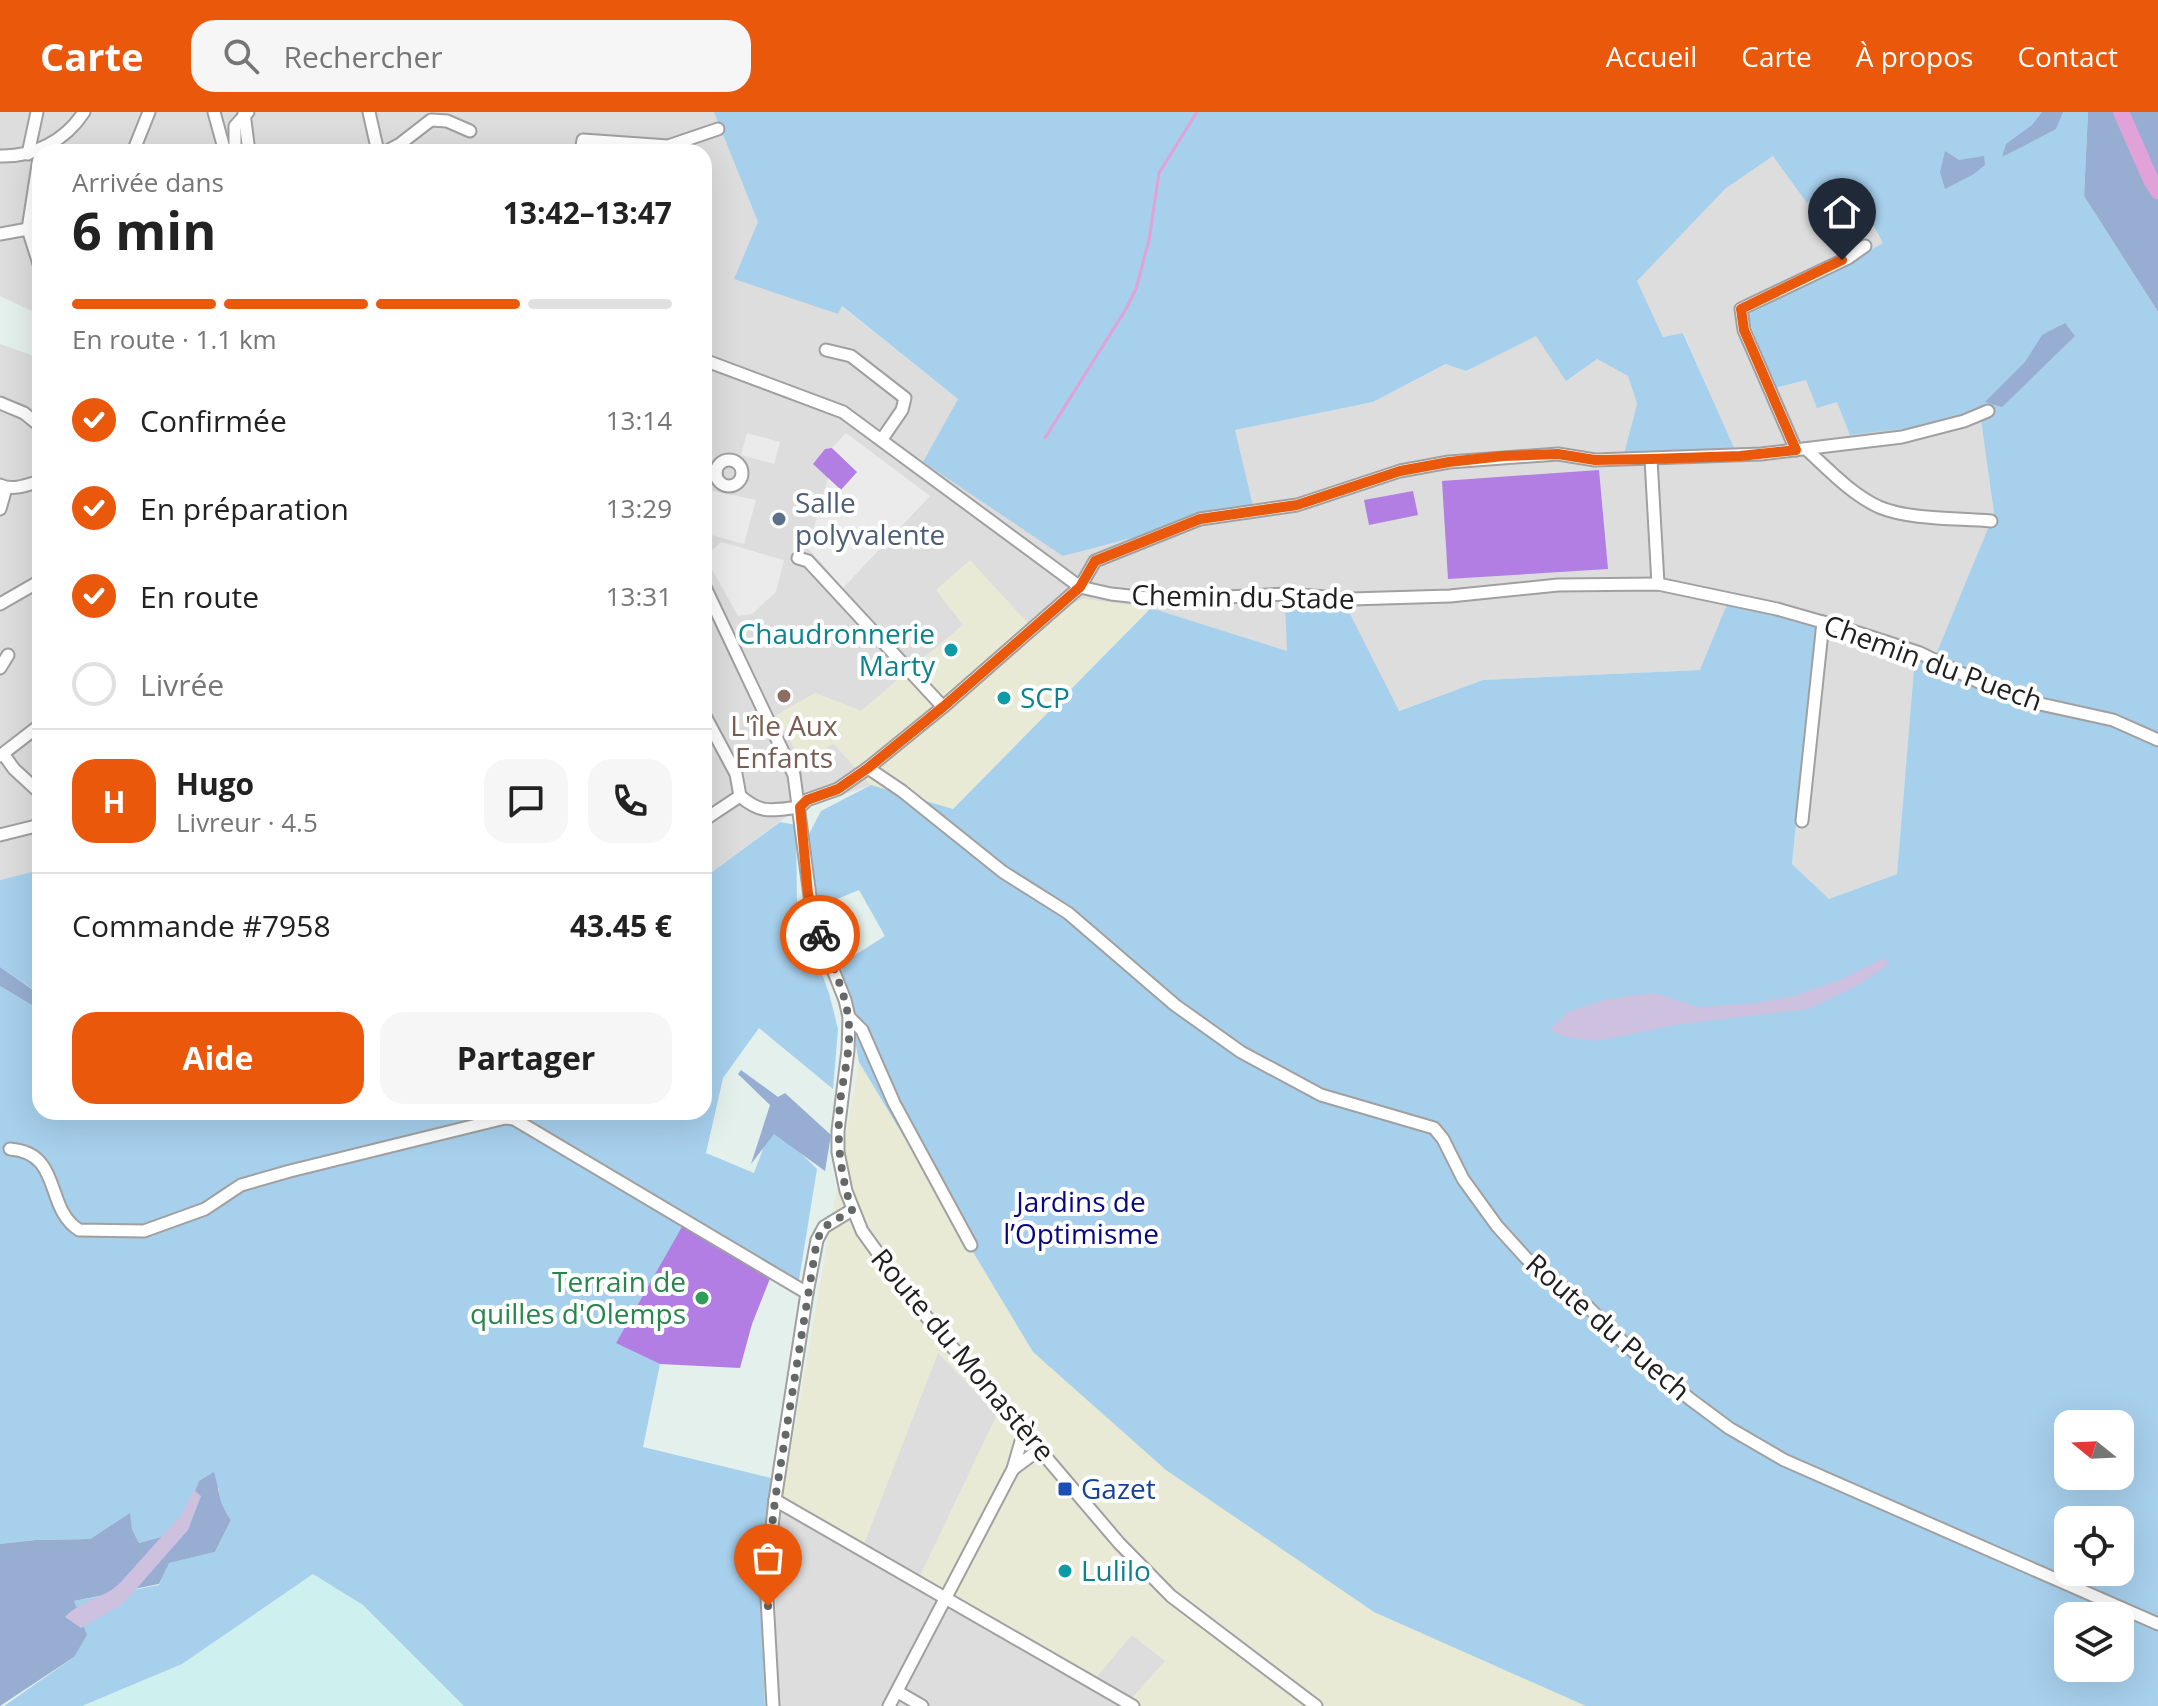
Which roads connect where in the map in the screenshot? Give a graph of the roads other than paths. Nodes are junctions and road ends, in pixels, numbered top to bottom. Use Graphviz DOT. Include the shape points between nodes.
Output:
graph roads {
  1 [pos="37,112"];
  2 [pos="84,112"];
  3 [pos="149,112"];
  4 [pos="214,112"];
  5 [pos="369,112"];
  6 [pos="246,113"];
  7 [pos="718,129"];
  8 [pos="470,131"];
  9 [pos="37,144"];
  10 [pos="50,144"];
  11 [pos="136,144"];
  12 [pos="223,144"];
  13 [pos="235,144"];
  14 [pos="248,144"];
  15 [pos="376,144"];
  16 [pos="396,144"];
  17 [pos="582,144"];
  18 [pos="640,144"];
  19 [pos="674,144"];
  20 [pos="32,153"];
  21 [pos="0,156"];
  22 [pos="32,195"];
  23 [pos="28,229"];
  24 [pos="0,234"];
  25 [pos="32,242"];
  26 [pos="1865,246"];
  27 [pos="826,350"];
  28 [pos="712,363"];
  29 [pos="0,403"];
  30 [pos="1988,411"];
  31 [pos="32,420"];
  32 [pos="882,439"];
  33 [pos="1801,449"];
  34 [pos="1651,459"];
  35 [pos="32,484"];
  36 [pos="3,486"];
  37 [pos="0,509"];
  38 [pos="1991,521"];
  39 [pos="798,558"];
  40 [pos="1658,584"];
  41 [pos="32,586"];
  42 [pos="1080,587"];
  43 [pos="712,602"];
  44 [pos="0,604"];
  45 [pos="1823,622"];
  46 [pos="8,655"];
  47 [pos="0,668"];
  48 [pos="943,707"];
  49 [pos="712,729"];
  50 [pos="32,732"];
  51 [pos="2158,740"];
  52 [pos="2,756"];
  53 [pos="868,768"];
  54 [pos="32,786"];
  55 [pos="740,796"];
  56 [pos="800,807"];
  57 [pos="712,815"];
  58 [pos="1802,821"];
  59 [pos="32,827"];
  60 [pos="0,835"];
  61 [pos="849,1017"];
  62 [pos="496,1120"];
  63 [pos="516,1120"];
  64 [pos="10,1149"];
  65 [pos="852,1210"];
  66 [pos="971,1245"];
  67 [pos="807,1293"];
  68 [pos="1024,1431"];
  69 [pos="1040,1449"];
  70 [pos="1013,1469"];
  71 [pos="775,1500"];
  72 [pos="946,1599"];
  73 [pos="2158,1624"];
  74 [pos="898,1692"];
  75 [pos="773,1706"];
  76 [pos="889,1706"];
  77 [pos="922,1706"];
  78 [pos="1133,1706"];
  79 [pos="1316,1706"];
  1 -- 9 [label="street"];
  2 -- 10 [label="street"];
  3 -- 11 [label="street"];
  4 -- 12 [label="street"];
  5 -- 15 [label="street"];
  6 -- 13 [label="street" via="235,126"];
  6 -- 14 [label="street"];
  7 -- 19 [label="street"];
  8 -- 16 [label="street" via="431,120"];
  17 -- 18 [label="street"];
  20 -- 21 [label="street"];
  22 -- 23 [label="street"];
  23 -- 24 [label="street"];
  23 -- 25 [label="street"];
  26 -- 33 [label="street" via="1741,309 1744,330"];
  27 -- 32 [label="street" via="851,356 905,398"];
  28 -- 32 [label="street, Chemin du Stade" via="843,412"];
  29 -- 31 [label="street"];
  30 -- 33 [label="street" via="1902,437"];
  32 -- 42 [label="street, Chemin du Stade"];
  33 -- 34 [label="street"];
  33 -- 38 [label="street" via="1878,506"];
  34 -- 40 [label="street"];
  34 -- 42 [label="street" via="1503,456 1400,471 1297,505 1200,519 1095,561"];
  35 -- 36 [label="street"];
  36 -- 37 [label="street"];
  39 -- 48 [label="street" via="808,561"];
  40 -- 42 [label="street, Chemin du Stade" via="1558,585 1450,596 1351,599 1287,594 1167,600"];
  40 -- 45 [label="street, Chemin du Puech"];
  41 -- 44 [label="street"];
  42 -- 48 [label="street"];
  43 -- 56 [label="street, Route du Monastère" via="794,775"];
  45 -- 51 [label="street, Chemin du Puech" via="1920,653 2022,700 2113,720"];
  45 -- 58 [label="street"];
  46 -- 47 [label="street"];
  48 -- 53 [label="street"];
  49 -- 55 [label="street" via="736,774"];
  50 -- 52 [label="street"];
  52 -- 54 [label="street"];
  53 -- 56 [label="street"];
  53 -- 73 [label="street, Route du Puech" via="1003,872 1068,913 1175,1005 1241,1052 1321,1095 1434,1128 1463,1179 1526,1258 1729,1428 1784,1460"];
  55 -- 56 [label="street" via="765,811"];
  55 -- 57 [label="street"];
  56 -- 61 [label="street, Route du Monastère" via="813,919"];
  59 -- 60 [label="street"];
  61 -- 65 [label="street, Route du Monastère" via="838,1131 841,1173"];
  61 -- 66 [label="street" via="862,1030 894,1103"];
  62 -- 64 [label="street" via="241,1185 205,1209 144,1231 79,1230 62,1213 41,1161"];
  63 -- 67 [label="street"];
  65 -- 67 [label="street" via="824,1227"];
  65 -- 68 [label="street, Route du Monastère" via="888,1270"];
  67 -- 71 [label="street"];
  68 -- 69 [label="street, Route du Monastère"];
  68 -- 70 [label="street"];
  69 -- 70 [label="street"];
  69 -- 79 [label="street, Route du Monastère" via="1171,1596"];
  70 -- 72 [label="street"];
  71 -- 72 [label="street"];
  71 -- 75 [label="street" via="766,1580"];
  72 -- 74 [label="street"];
  72 -- 78 [label="street"];
  74 -- 76 [label="street"];
  74 -- 77 [label="street"];
}
